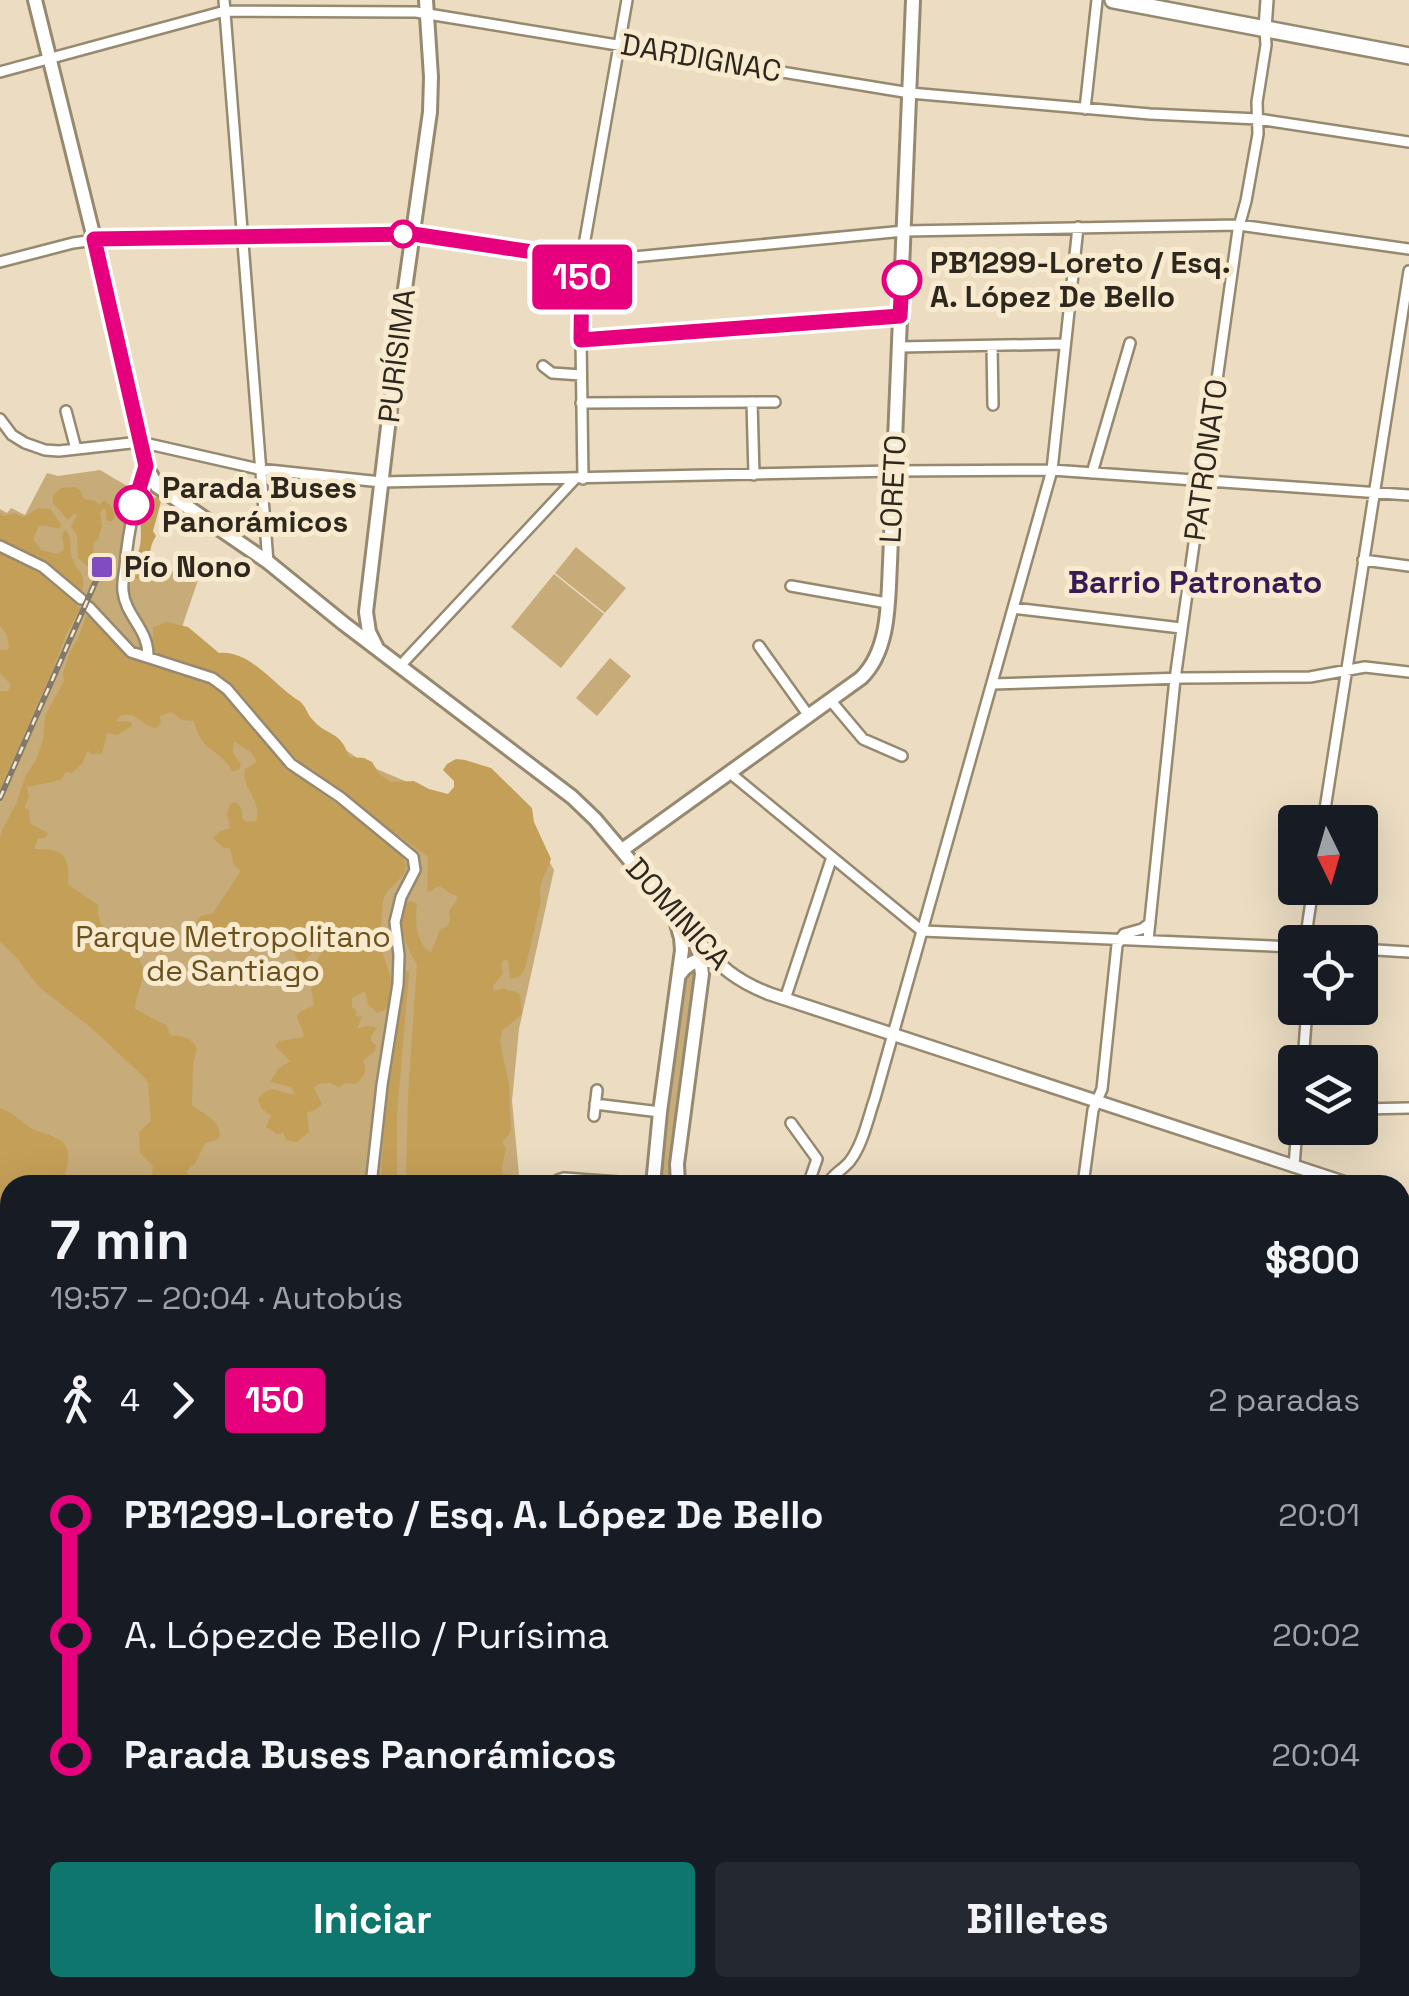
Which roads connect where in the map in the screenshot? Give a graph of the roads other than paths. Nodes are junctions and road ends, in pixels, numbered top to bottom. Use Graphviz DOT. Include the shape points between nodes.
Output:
graph roads {
  1 [pos="35,0"];
  2 [pos="627,0"];
  3 [pos="914,0"];
  4 [pos="1097,0"];
  5 [pos="1112,0"];
  6 [pos="1268,0"];
  7 [pos="1133,2"];
  8 [pos="225,6"];
  9 [pos="426,6"];
  10 [pos="1265,28"];
  11 [pos="620,44"];
  12 [pos="1409,56"];
  13 [pos="50,58"];
  14 [pos="0,72"];
  15 [pos="910,93"];
  16 [pos="1085,109"];
  17 [pos="1258,119"];
  18 [pos="1409,142"];
  19 [pos="1239,225"];
  20 [pos="1078,227"];
  21 [pos="904,231"];
  22 [pos="413,234"];
  23 [pos="242,236"];
  24 [pos="94,239"];
  25 [pos="1409,250"];
  26 [pos="582,261"];
  27 [pos="0,262"];
  28 [pos="1409,271"];
  29 [pos="900,316"];
  30 [pos="581,340"];
  31 [pos="1130,343"];
  32 [pos="1065,344"];
  33 [pos="992,346"];
  34 [pos="899,347"];
  35 [pos="543,366"];
  36 [pos="581,375"];
  37 [pos="752,402"];
  38 [pos="774,402"];
  39 [pos="581,403"];
  40 [pos="992,404"];
  41 [pos="66,411"];
  42 [pos="0,419"];
  43 [pos="140,442"];
  44 [pos="76,449"];
  45 [pos="146,466"];
  46 [pos="259,469"];
  47 [pos="1052,470"];
  48 [pos="894,471"];
  49 [pos="1092,472"];
  50 [pos="754,475"];
  51 [pos="578,479"];
  52 [pos="1204,480"];
  53 [pos="381,482"];
  54 [pos="157,486"];
  55 [pos="1374,493"];
  56 [pos="1409,495"];
  57 [pos="134,505"];
  58 [pos="0,546"];
  59 [pos="1363,560"];
  60 [pos="268,562"];
  61 [pos="1409,566"];
  62 [pos="791,586"];
  63 [pos="887,603"];
  64 [pos="1013,608"];
  65 [pos="366,612"];
  66 [pos="343,622"];
  67 [pos="1182,628"];
  68 [pos="758,646"];
  69 [pos="379,650"];
  70 [pos="148,658"];
  71 [pos="400,666"];
  72 [pos="1346,670"];
  73 [pos="1409,672"];
  74 [pos="1174,679"];
  75 [pos="992,684"];
  76 [pos="831,701"];
  77 [pos="810,716"];
  78 [pos="902,756"];
  79 [pos="730,773"];
  80 [pos="1326,805"];
  81 [pos="622,850"];
  82 [pos="832,857"];
  83 [pos="671,911"];
  84 [pos="1150,923"];
  85 [pos="922,931"];
  86 [pos="693,935"];
  87 [pos="1120,939"];
  88 [pos="1148,940"];
  89 [pos="1278,946"];
  90 [pos="1378,951"];
  91 [pos="1409,952"];
  92 [pos="701,960"];
  93 [pos="716,962"];
  94 [pos="677,978"];
  95 [pos="784,999"];
  96 [pos="892,1035"];
  97 [pos="597,1090"];
  98 [pos="1097,1102"];
  99 [pos="596,1104"];
  100 [pos="1409,1108"];
  101 [pos="1378,1109"];
  102 [pos="660,1112"];
  103 [pos="594,1116"];
  104 [pos="791,1123"];
  105 [pos="1296,1145"];
  106 [pos="817,1159"];
  107 [pos="1294,1166"];
  108 [pos="844,1167"];
  109 [pos="372,1175"];
  110 [pos="657,1175"];
  111 [pos="678,1175"];
  112 [pos="811,1175"];
  113 [pos="833,1175"];
  114 [pos="1085,1175"];
  115 [pos="1321,1175"];
  1 -- 13 [label="main road"];
  2 -- 11 [label="street"];
  3 -- 15 [label="main road, LORETO"];
  4 -- 16 [label="street"];
  5 -- 7 [label="main road"];
  6 -- 10 [label="street, PATRONATO"];
  7 -- 10 [label="main road"];
  8 -- 9 [label="street, DARDIGNAC"];
  8 -- 13 [label="street, DARDIGNAC"];
  8 -- 23 [label="street"];
  9 -- 11 [label="street, DARDIGNAC"];
  9 -- 22 [label="main road, PURÍSIMA" via="430,112"];
  10 -- 12 [label="main road"];
  10 -- 17 [label="street, PATRONATO"];
  11 -- 15 [label="street, DARDIGNAC"];
  11 -- 26 [label="street"];
  13 -- 14 [label="street, DARDIGNAC"];
  13 -- 24 [label="main road"];
  15 -- 16 [label="street, DARDIGNAC"];
  15 -- 21 [label="main road, LORETO"];
  16 -- 17 [label="street, DARDIGNAC"];
  17 -- 18 [label="street, DARDIGNAC"];
  17 -- 19 [label="street, PATRONATO"];
  19 -- 20 [label="street"];
  19 -- 25 [label="street"];
  19 -- 52 [label="street, PATRONATO"];
  20 -- 21 [label="street"];
  20 -- 32 [label="street"];
  21 -- 26 [label="street"];
  21 -- 29 [label="main road, LORETO"];
  22 -- 23 [label="street"];
  22 -- 26 [label="street"];
  22 -- 53 [label="main road, PURÍSIMA"];
  23 -- 24 [label="street"];
  23 -- 46 [label="street"];
  24 -- 27 [label="street"];
  24 -- 43 [label="main road"];
  26 -- 30 [label="street"];
  28 -- 55 [label="street"];
  29 -- 30 [label="street"];
  29 -- 34 [label="main road, LORETO"];
  30 -- 36 [label="street"];
  31 -- 49 [label="street"];
  32 -- 33 [label="street"];
  32 -- 47 [label="street"];
  33 -- 34 [label="street"];
  33 -- 40 [label="street"];
  34 -- 48 [label="main road, LORETO"];
  35 -- 36 [label="street"];
  36 -- 39 [label="street"];
  37 -- 38 [label="street"];
  37 -- 39 [label="street"];
  37 -- 50 [label="street"];
  39 -- 51 [label="street"];
  41 -- 44 [label="street"];
  42 -- 44 [label="street" via="25,444"];
  43 -- 44 [label="street"];
  43 -- 45 [label="main road"];
  43 -- 46 [label="street"];
  45 -- 54 [label="main road"];
  45 -- 57 [label="street"];
  46 -- 53 [label="street"];
  46 -- 60 [label="street"];
  47 -- 48 [label="street"];
  47 -- 49 [label="street"];
  47 -- 64 [label="street"];
  48 -- 50 [label="street"];
  48 -- 63 [label="main road, LORETO"];
  49 -- 52 [label="street"];
  50 -- 51 [label="street"];
  51 -- 53 [label="street"];
  51 -- 71 [label="street"];
  52 -- 55 [label="street"];
  52 -- 67 [label="street, PATRONATO"];
  53 -- 65 [label="main road, PURÍSIMA"];
  54 -- 57 [label="street"];
  54 -- 60 [label="main road, DOMINICA"];
  55 -- 56 [label="street"];
  55 -- 59 [label="street"];
  57 -- 70 [label="street" via="122,592 144,632"];
  58 -- 70 [label="street" via="44,566 131,652"];
  59 -- 61 [label="street"];
  59 -- 72 [label="street"];
  60 -- 66 [label="main road, DOMINICA"];
  62 -- 63 [label="street"];
  63 -- 76 [label="main road, LORETO" via="871,666"];
  64 -- 67 [label="street"];
  64 -- 75 [label="street"];
  65 -- 66 [label="main road" via="358,624"];
  65 -- 69 [label="main road, PURÍSIMA"];
  66 -- 69 [label="main road, DOMINICA"];
  67 -- 74 [label="street, PATRONATO"];
  68 -- 77 [label="street"];
  69 -- 71 [label="main road, DOMINICA"];
  70 -- 109 [label="street" via="227,689 291,764 413,857 415,870 396,914 398,984"];
  71 -- 81 [label="main road, DOMINICA" via="561,788"];
  72 -- 73 [label="street"];
  72 -- 74 [label="street" via="1310,677"];
  72 -- 80 [label="street"];
  74 -- 75 [label="street"];
  74 -- 84 [label="street, PATRONATO"];
  75 -- 85 [label="street"];
  76 -- 77 [label="main road, LORETO"];
  76 -- 78 [label="street" via="863,738"];
  77 -- 79 [label="main road, LORETO"];
  79 -- 81 [label="main road, LORETO"];
  79 -- 82 [label="street"];
  81 -- 83 [label="main road, DOMINICA"];
  82 -- 85 [label="street"];
  82 -- 95 [label="street"];
  83 -- 86 [label="main road, DOMINICA"];
  83 -- 94 [label="main road" via="681,938"];
  84 -- 87 [label="street"];
  84 -- 88 [label="street, PATRONATO"];
  85 -- 87 [label="street"];
  85 -- 96 [label="street"];
  86 -- 92 [label="main road"];
  86 -- 93 [label="street, DOMINICA"];
  87 -- 88 [label="street"];
  87 -- 98 [label="street"];
  88 -- 89 [label="street"];
  90 -- 91 [label="street"];
  92 -- 93 [label="main road"];
  92 -- 94 [label="main road"];
  92 -- 111 [label="main road"];
  93 -- 95 [label="street, DOMINICA"];
  94 -- 102 [label="main road"];
  95 -- 96 [label="street, DOMINICA"];
  96 -- 98 [label="street, DOMINICA"];
  96 -- 108 [label="street" via="856,1150"];
  97 -- 99 [label="street"];
  98 -- 107 [label="street, DOMINICA"];
  98 -- 114 [label="street"];
  99 -- 102 [label="street"];
  99 -- 103 [label="street"];
  100 -- 101 [label="street"];
  102 -- 110 [label="main road"];
  104 -- 106 [label="street"];
  105 -- 107 [label="street"];
  106 -- 108 [label="street"];
  106 -- 112 [label="street"];
  107 -- 115 [label="street, DOMINICA"];
  108 -- 113 [label="street"];
}
